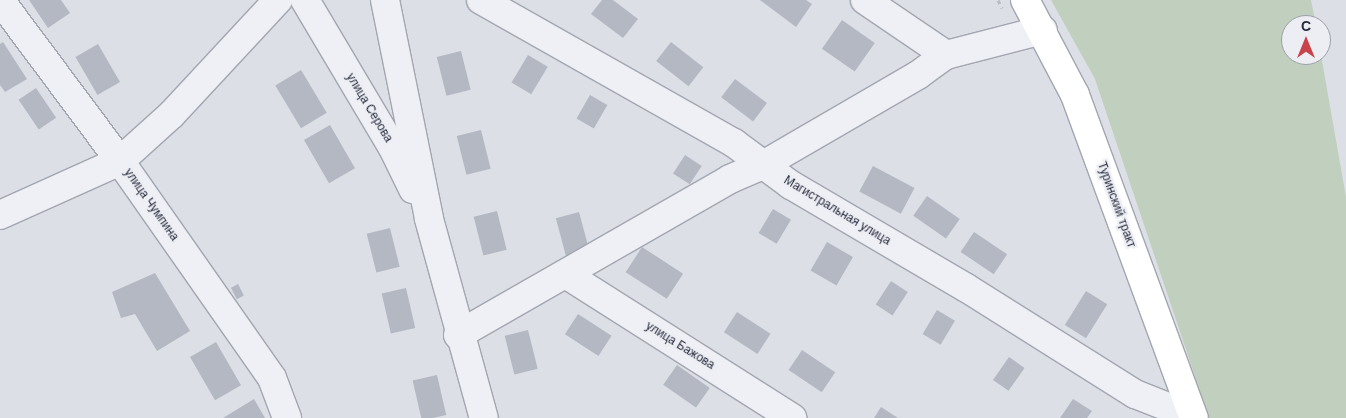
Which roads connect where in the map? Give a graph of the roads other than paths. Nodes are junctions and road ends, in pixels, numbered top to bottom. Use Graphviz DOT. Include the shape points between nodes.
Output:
graph roads {
  1 [pos="0,0"];
  2 [pos="278,0"];
  3 [pos="305,0"];
  4 [pos="385,0"];
  5 [pos="481,0"];
  6 [pos="865,0"];
  7 [pos="1025,0"];
  8 [pos="1043,30"];
  9 [pos="946,55"];
  10 [pos="120,161"];
  11 [pos="763,165"];
  12 [pos="0,215"];
  13 [pos="429,219"];
  14 [pos="568,275"];
  15 [pos="458,335"];
  16 [pos="1194,417"];
  17 [pos="287,418"];
  18 [pos="484,418"];
  19 [pos="792,418"];
  1 -- 10 [label="street, улица Чумпина"];
  2 -- 10 [label="street" via="172,114"];
  3 -- 13 [label="street, улица Серова" via="393,148"];
  4 -- 13 [label="street, улица Серова"];
  5 -- 11 [label="street, Магистральная улица" via="734,143"];
  6 -- 9 [label="street"];
  7 -- 8 [label="main road, Туринский тракт"];
  8 -- 9 [label="street"];
  8 -- 16 [label="main road, Туринский тракт" via="1075,95"];
  9 -- 11 [label="street" via="918,75"];
  10 -- 12 [label="street"];
  10 -- 17 [label="street, улица Чумпина" via="272,378"];
  11 -- 14 [label="street" via="730,178"];
  11 -- 16 [label="street, Магистральная улица" via="1135,394"];
  13 -- 15 [label="street, улица Серова"];
  14 -- 15 [label="street"];
  14 -- 19 [label="street, улица Бажова"];
  15 -- 18 [label="street, улица Серова"];
}
